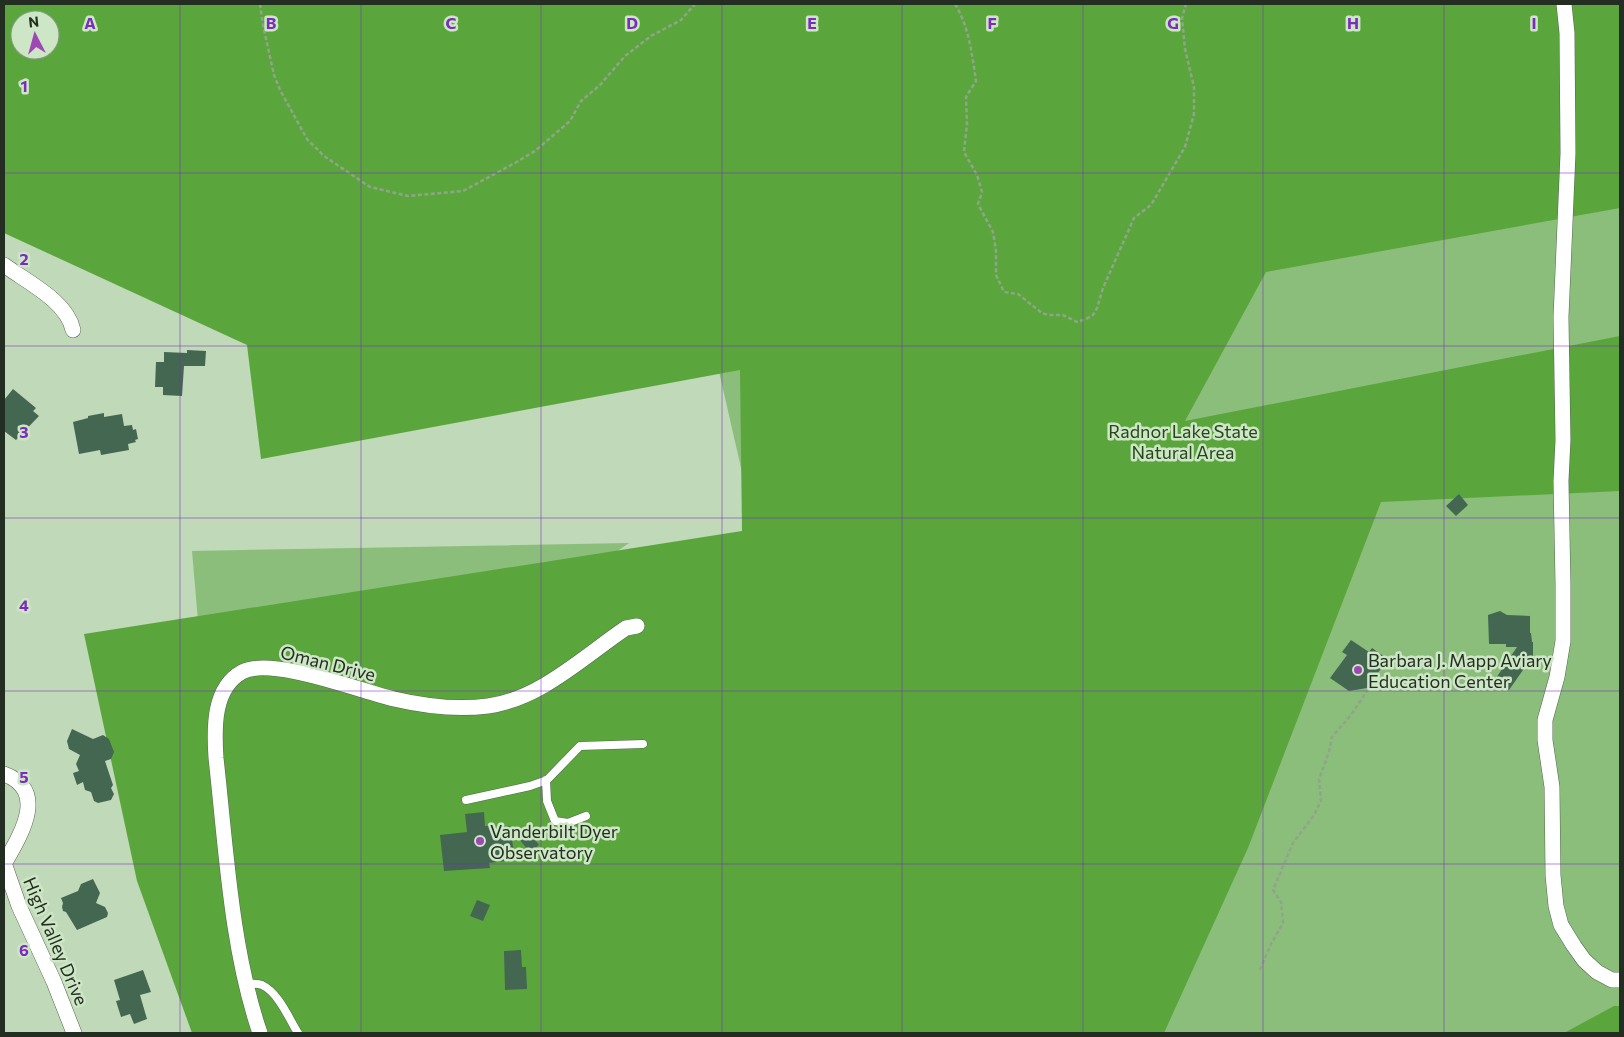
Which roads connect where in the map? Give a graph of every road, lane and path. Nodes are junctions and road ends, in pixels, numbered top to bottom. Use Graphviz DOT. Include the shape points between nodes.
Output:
graph roads {
  1 [pos="260,4"];
  2 [pos="695,4"];
  3 [pos="956,4"];
  4 [pos="1186,4"];
  5 [pos="1564,4"];
  6 [pos="4,265"];
  7 [pos="73,330"];
  8 [pos="637,626"];
  9 [pos="1367,690"];
  10 [pos="643,744"];
  11 [pos="4,774"];
  12 [pos="546,780"];
  13 [pos="466,800"];
  14 [pos="586,816"];
  15 [pos="4,863"];
  16 [pos="1260,970"];
  17 [pos="1620,980"];
  18 [pos="246,984"];
  19 [pos="74,1033"];
  20 [pos="260,1033"];
  21 [pos="298,1033"];
  1 -- 2 [label="path" via="274,75 307,139 331,162 370,187 408,196 463,191 535,151 570,121 581,101 625,56 651,36 681,20"];
  3 -- 4 [label="path" via="963,17 976,81 966,97 964,152 982,192 978,204 993,232 996,275 1004,292 1018,294 1042,313 1063,315 1077,322 1093,315 1134,218 1151,205 1185,147 1194,114 1194,87 1182,18"];
  5 -- 17 [label="street" via="1568,153 1561,317 1563,641 1545,720 1545,740 1552,787 1553,875 1561,926 1584,960 1597,972 1612,980"];
  6 -- 7 [label="street" via="60,306 70,318"];
  8 -- 18 [label="street, Oman Drive" via="626,628 535,691 489,706 431,706 287,670 262,667 243,672 230,681 222,692 218,709 216,758"];
  9 -- 16 [label="path" via="1332,737 1319,779 1320,801 1314,816 1293,843 1273,890 1282,902 1283,923"];
  10 -- 12 [label="lane" via="580,746"];
  11 -- 15 [label="street, High Valley Drive" via="23,787 29,803 24,824"];
  12 -- 13 [label="lane"];
  12 -- 14 [label="lane" via="547,801 555,821 568,823"];
  15 -- 19 [label="street, High Valley Drive" via="18,906"];
  18 -- 20 [label="street, Oman Drive"];
  18 -- 21 [label="lane" via="260,985 272,993"];
}
